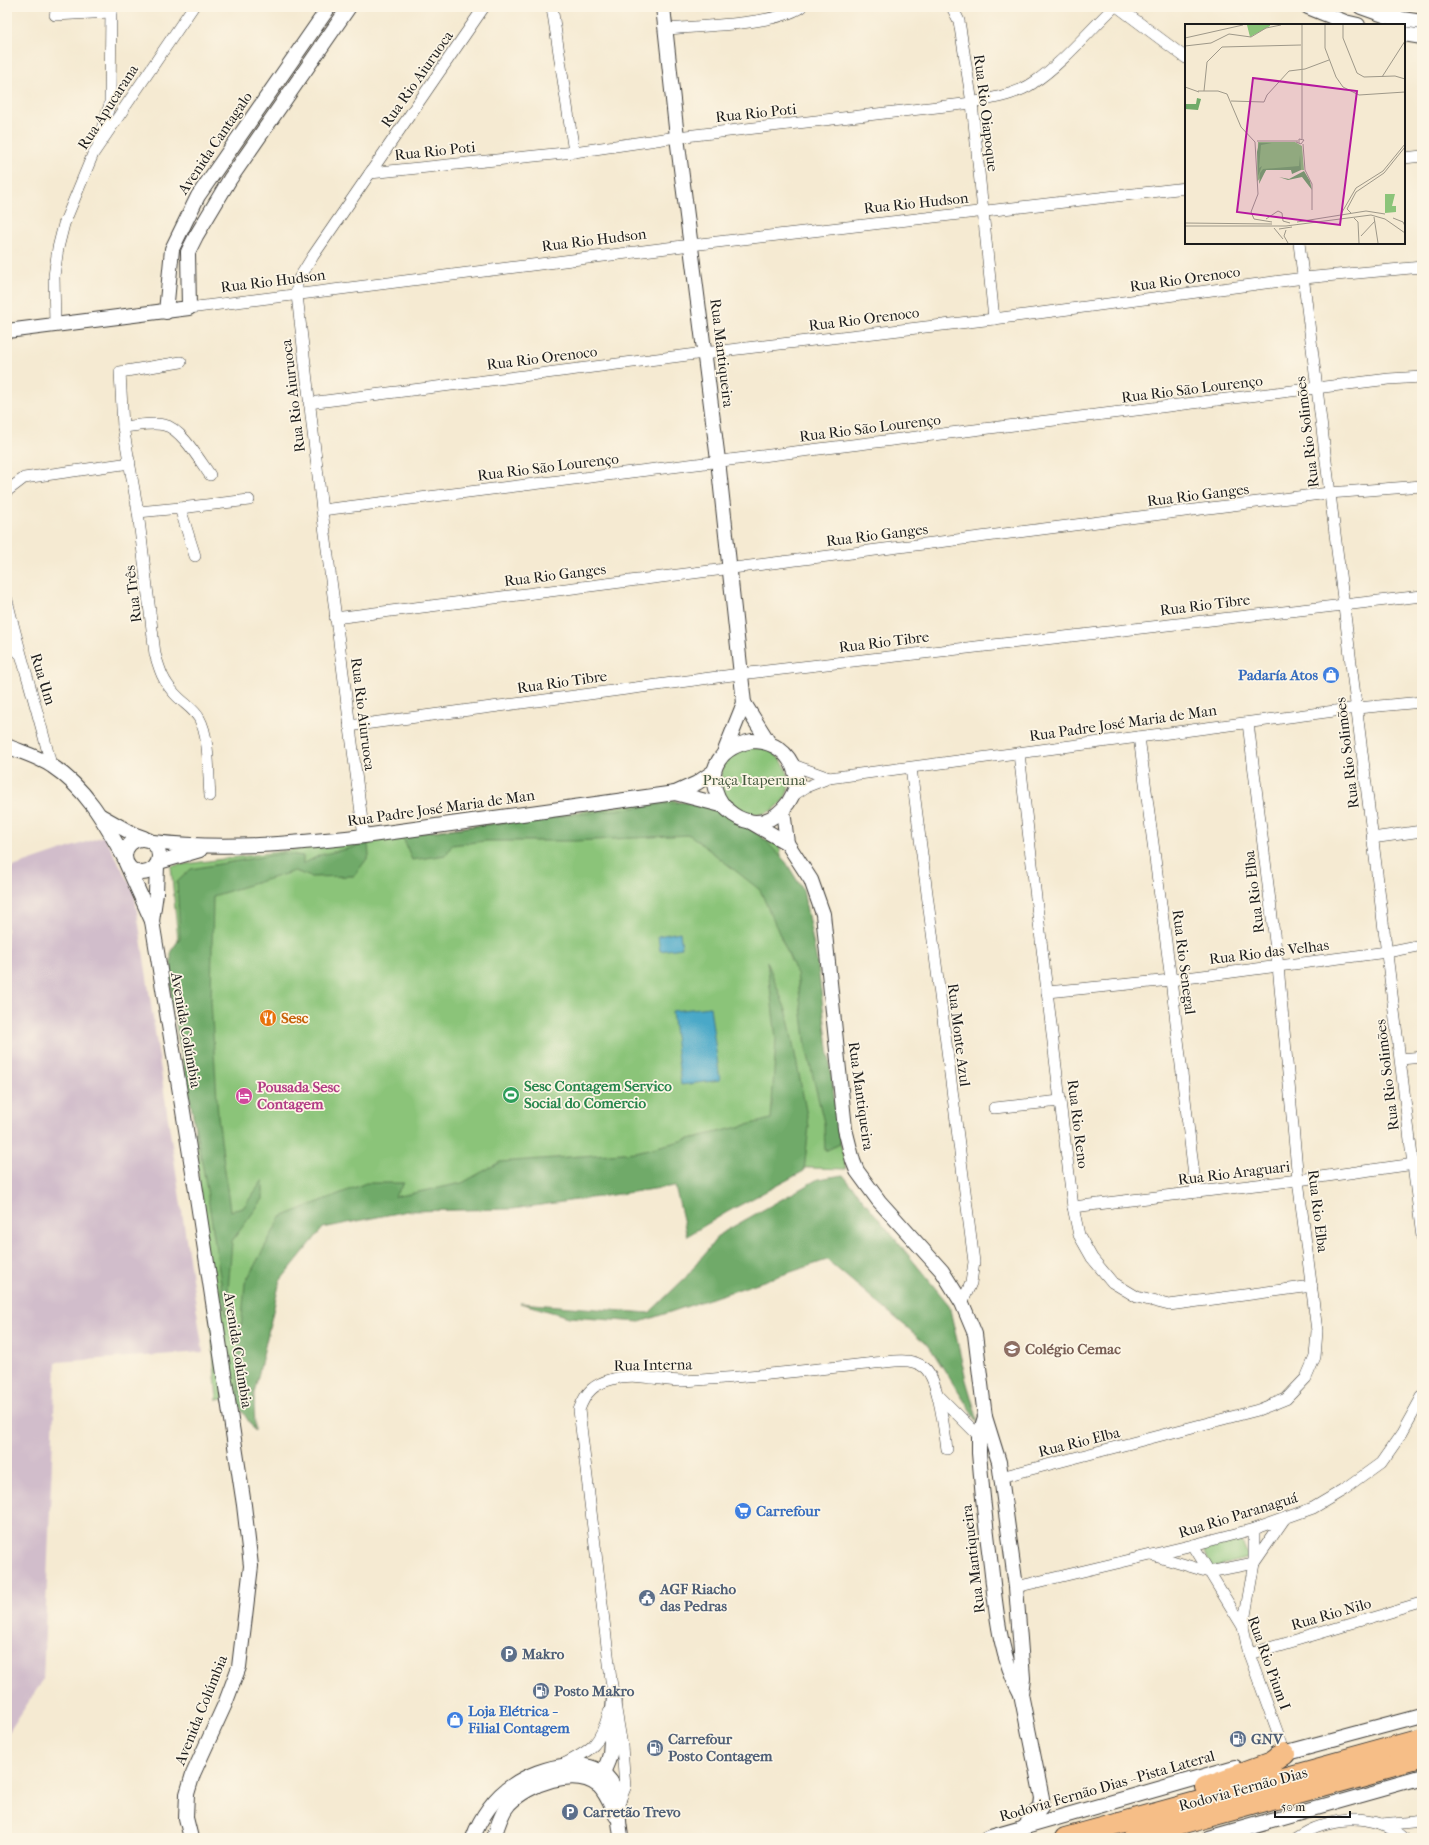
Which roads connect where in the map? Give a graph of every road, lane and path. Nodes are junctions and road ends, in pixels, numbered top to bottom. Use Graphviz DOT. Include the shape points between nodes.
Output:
graph roads {
  1 [pos="193,7"];
  2 [pos="329,7"];
  3 [pos="350,7"];
  4 [pos="484,7"];
  5 [pos="552,7"];
  6 [pos="663,7"];
  7 [pos="801,7"];
  8 [pos="952,7"];
  9 [pos="1114,7"];
  10 [pos="1118,7"];
  11 [pos="1308,7"];
  12 [pos="1361,7"];
  13 [pos="111,9"];
  14 [pos="55,15"];
  15 [pos="1422,22"];
  16 [pos="1354,24"];
  17 [pos="666,29"];
  18 [pos="1405,34"];
  19 [pos="1422,37"];
  20 [pos="1185,57"];
  21 [pos="972,104"];
  22 [pos="677,137"];
  23 [pos="574,152"];
  24 [pos="94,154"];
  25 [pos="1422,156"];
  26 [pos="1405,158"];
  27 [pos="370,173"];
  28 [pos="1185,188"];
  29 [pos="983,212"];
  30 [pos="1299,244"];
  31 [pos="691,245"];
  32 [pos="1422,267"];
  33 [pos="1304,278"];
  34 [pos="297,294"];
  35 [pos="189,308"];
  36 [pos="166,312"];
  37 [pos="994,319"];
  38 [pos="55,326"];
  39 [pos="7,331"];
  40 [pos="704,353"];
  41 [pos="181,362"];
  42 [pos="1422,377"];
  43 [pos="1317,388"];
  44 [pos="309,403"];
  45 [pos="123,428"];
  46 [pos="718,460"];
  47 [pos="130,463"];
  48 [pos="210,475"];
  49 [pos="1422,486"];
  50 [pos="7,491"];
  51 [pos="1329,494"];
  52 [pos="249,500"];
  53 [pos="180,508"];
  54 [pos="322,510"];
  55 [pos="138,512"];
  56 [pos="195,556"];
  57 [pos="729,568"];
  58 [pos="1422,596"];
  59 [pos="7,600"];
  60 [pos="1345,604"];
  61 [pos="336,618"];
  62 [pos="7,641"];
  63 [pos="20,654"];
  64 [pos="740,674"];
  65 [pos="1422,702"];
  66 [pos="744,703"];
  67 [pos="1357,708"];
  68 [pos="1248,723"];
  69 [pos="349,726"];
  70 [pos="1140,737"];
  71 [pos="769,743"];
  72 [pos="7,746"];
  73 [pos="724,753"];
  74 [pos="1018,754"];
  75 [pos="51,765"];
  76 [pos="793,765"];
  77 [pos="911,768"];
  78 [pos="713,772"];
  79 [pos="829,778"];
  80 [pos="675,793"];
  81 [pos="210,796"];
  82 [pos="792,796"];
  83 [pos="725,806"];
  84 [pos="783,810"];
  85 [pos="101,816"];
  86 [pos="750,821"];
  87 [pos="1422,831"];
  88 [pos="364,836"];
  89 [pos="1372,838"];
  90 [pos="148,840"];
  91 [pos="787,843"];
  92 [pos="212,846"];
  93 [pos="126,861"];
  94 [pos="158,864"];
  95 [pos="152,921"];
  96 [pos="1422,945"];
  97 [pos="1387,952"];
  98 [pos="1278,966"];
  99 [pos="1171,980"];
  100 [pos="1047,992"];
  101 [pos="1422,1057"];
  102 [pos="1401,1059"];
  103 [pos="1060,1101"];
  104 [pos="994,1108"];
  105 [pos="1417,1163"];
  106 [pos="1298,1180"];
  107 [pos="1196,1192"];
  108 [pos="1073,1207"];
  109 [pos="1422,1237"];
  110 [pos="1312,1286"];
  111 [pos="962,1304"];
  112 [pos="938,1395"];
  113 [pos="1422,1397"];
  114 [pos="986,1417"];
  115 [pos="980,1436"];
  116 [pos="995,1444"];
  117 [pos="947,1449"];
  118 [pos="1001,1477"];
  119 [pos="1285,1518"];
  120 [pos="1254,1529"];
  121 [pos="1193,1545"];
  122 [pos="1151,1555"];
  123 [pos="1254,1563"];
  124 [pos="1208,1572"];
  125 [pos="1016,1587"];
  126 [pos="1422,1603"];
  127 [pos="1244,1628"];
  128 [pos="1021,1648"];
  129 [pos="1004,1649"];
  130 [pos="1249,1654"];
  131 [pos="1021,1694"];
  132 [pos="614,1696"];
  133 [pos="1422,1706"];
  134 [pos="1422,1716"];
  135 [pos="1399,1723"];
  136 [pos="1422,1740"];
  137 [pos="1285,1753"];
  138 [pos="1422,1758"];
  139 [pos="562,1765"];
  140 [pos="603,1773"];
  141 [pos="586,1778"];
  142 [pos="1422,1778"];
  143 [pos="619,1803"];
  144 [pos="619,1821"];
  145 [pos="1422,1821"];
  146 [pos="1382,1825"];
  147 [pos="1022,1828"];
  148 [pos="1133,1828"];
  149 [pos="473,1835"];
  150 [pos="191,1838"];
  151 [pos="494,1838"];
  152 [pos="621,1838"];
  153 [pos="987,1838"];
  154 [pos="1065,1838"];
  155 [pos="1209,1838"];
  156 [pos="1297,1838"];
  157 [pos="1403,1838"];
  1 -- 24 [label="street, Rua Apucarana"];
  2 -- 36 [label="street, Avenida Cantagalo" via="198,196 172,249"];
  3 -- 35 [label="street" via="230,179 196,236 188,252"];
  4 -- 27 [label="street, Rua Rio Aiuruoca"];
  5 -- 23 [label="street"];
  6 -- 17 [label="street, Rua Mantiqueira"];
  7 -- 17 [label="street" via="766,20"];
  8 -- 21 [label="street, Rua Rio Oiapoque" via="958,20"];
  9 -- 21 [label="street, Rua Rio Poti" via="1032,84"];
  10 -- 20 [label="street"];
  11 -- 16 [label="street"];
  12 -- 15 [label="street" via="1389,17"];
  13 -- 14 [label="street"];
  13 -- 24 [label="street" via="110,104"];
  17 -- 22 [label="street, Rua Mantiqueira"];
  18 -- 19 [label="street"];
  21 -- 22 [label="street, Rua Rio Poti"];
  21 -- 29 [label="street, Rua Rio Oiapoque"];
  22 -- 23 [label="street, Rua Rio Poti"];
  22 -- 31 [label="street, Rua Mantiqueira"];
  23 -- 27 [label="street, Rua Rio Poti"];
  24 -- 38 [label="street, Rua Apucarana" via="64,224 58,248 54,276"];
  25 -- 26 [label="street"];
  27 -- 34 [label="street, Rua Rio Aiuruoca" via="313,256 298,282"];
  28 -- 29 [label="street, Rua Rio Hudson"];
  29 -- 31 [label="street, Rua Rio Hudson"];
  29 -- 37 [label="street, Rua Rio Oiapoque"];
  30 -- 33 [label="street, Rua Rio Solimões"];
  31 -- 34 [label="street, Rua Rio Hudson"];
  31 -- 40 [label="street, Rua Mantiqueira"];
  32 -- 33 [label="street, Rua Rio Orenoco"];
  33 -- 37 [label="street, Rua Rio Orenoco"];
  33 -- 43 [label="street, Rua Rio Solimões"];
  34 -- 35 [label="street, Rua Rio Hudson"];
  34 -- 44 [label="street, Rua Rio Aiuruoca"];
  35 -- 36 [label="street, Rua Rio Hudson"];
  36 -- 38 [label="street, Rua Rio Hudson"];
  37 -- 40 [label="street, Rua Rio Orenoco"];
  38 -- 39 [label="street, Rua Rio Hudson"];
  40 -- 44 [label="street, Rua Rio Orenoco"];
  40 -- 46 [label="street, Rua Mantiqueira"];
  41 -- 45 [label="street, Rua Três" via="120,372"];
  42 -- 43 [label="street, Rua Rio São Lourenço"];
  43 -- 46 [label="street, Rua Rio São Lourenço"];
  43 -- 51 [label="street, Rua Rio Solimões"];
  44 -- 54 [label="street, Rua Rio Aiuruoca"];
  45 -- 47 [label="street, Rua Três"];
  45 -- 48 [label="street" via="166,425 178,432"];
  46 -- 54 [label="street, Rua Rio São Lourenço"];
  46 -- 57 [label="street, Rua Mantiqueira"];
  47 -- 50 [label="street" via="24,478"];
  47 -- 55 [label="street, Rua Três"];
  49 -- 51 [label="street, Rua Rio Ganges"];
  51 -- 57 [label="street, Rua Rio Ganges"];
  51 -- 60 [label="street, Rua Rio Solimões"];
  52 -- 53 [label="street"];
  53 -- 55 [label="street"];
  53 -- 56 [label="street"];
  54 -- 61 [label="street, Rua Rio Aiuruoca"];
  55 -- 81 [label="street, Rua Três" via="155,654 162,677 200,719 205,734"];
  57 -- 61 [label="street, Rua Rio Ganges"];
  57 -- 64 [label="street, Rua Mantiqueira"];
  58 -- 60 [label="street, Rua Rio Tibre"];
  59 -- 63 [label="street, Rua Um"];
  60 -- 64 [label="street, Rua Rio Tibre"];
  60 -- 67 [label="street, Rua Rio Solimões"];
  61 -- 69 [label="street, Rua Rio Aiuruoca"];
  62 -- 63 [label="street"];
  63 -- 75 [label="street, Rua Um" via="44,732"];
  64 -- 66 [label="street, Rua Mantiqueira"];
  64 -- 69 [label="street, Rua Rio Tibre"];
  65 -- 67 [label="street, Rua Padre José Maria de Man"];
  66 -- 71 [label="street, Rua Mantiqueira"];
  66 -- 73 [label="street, Rua Mantiqueira"];
  67 -- 68 [label="street, Rua Padre José Maria de Man"];
  67 -- 89 [label="street, Rua Rio Solimões"];
  68 -- 70 [label="street, Rua Padre José Maria de Man"];
  68 -- 98 [label="street, Rua Rio Elba"];
  69 -- 88 [label="street, Rua Rio Aiuruoca"];
  70 -- 74 [label="street, Rua Padre José Maria de Man"];
  70 -- 99 [label="street, Rua Rio Senegal"];
  71 -- 73 [label="street" via="741,743"];
  71 -- 76 [label="street" via="789,757"];
  72 -- 75 [label="street"];
  73 -- 78 [label="street"];
  74 -- 77 [label="street, Rua Padre José Maria de Man"];
  74 -- 100 [label="street, Rua Rio Reno"];
  75 -- 85 [label="street" via="85,794"];
  76 -- 79 [label="street, Rua Padre José Maria de Man"];
  76 -- 82 [label="street" via="797,782"];
  77 -- 79 [label="street, Rua Padre José Maria de Man"];
  77 -- 111 [label="street, Rua Monte Azul" via="974,1262 971,1283"];
  78 -- 80 [label="street, Rua Padre José Maria de Man"];
  78 -- 83 [label="street" via="715,788"];
  79 -- 82 [label="street, Rua Padre José Maria de Man"];
  80 -- 83 [label="street, Rua Padre José Maria de Man"];
  80 -- 88 [label="street, Rua Padre José Maria de Man"];
  82 -- 84 [label="street"];
  83 -- 86 [label="street" via="740,818"];
  84 -- 86 [label="street" via="764,821"];
  84 -- 91 [label="street, Rua Mantiqueira"];
  85 -- 90 [label="street, Rua Padre José Maria de Man"];
  85 -- 93 [label="street"];
  86 -- 91 [label="street, Rua Mantiqueira"];
  87 -- 89 [label="street"];
  88 -- 92 [label="street, Rua Padre José Maria de Man" via="317,842"];
  89 -- 97 [label="street, Rua Rio Solimões"];
  90 -- 92 [label="street, Rua Padre José Maria de Man"];
  90 -- 93 [label="street" via="138,838 129,844 126,848"];
  90 -- 94 [label="street" via="159,849"];
  91 -- 111 [label="street, Rua Mantiqueira" via="811,880 823,914 845,1129 853,1161 857,1171 879,1201 942,1271"];
  92 -- 94 [label="street, Rua Padre José Maria de Man"];
  93 -- 94 [label="street" via="130,868 139,873 152,870"];
  93 -- 95 [label="street, Avenida Colúmbia"];
  94 -- 95 [label="street"];
  95 -- 150 [label="street, Avenida Colúmbia" via="201,1222 243,1497 251,1566 240,1667 193,1774 187,1794 186,1818"];
  96 -- 97 [label="street, Rua Rio das Velhas"];
  97 -- 98 [label="street, Rua Rio das Velhas"];
  97 -- 102 [label="street, Rua Rio Solimões"];
  98 -- 99 [label="street, Rua Rio das Velhas"];
  98 -- 106 [label="street, Rua Rio Elba"];
  99 -- 100 [label="street, Rua Rio das Velhas"];
  99 -- 107 [label="street, Rua Rio Senegal"];
  100 -- 103 [label="street, Rua Rio Reno"];
  101 -- 102 [label="street"];
  102 -- 105 [label="street, Rua Rio Solimões"];
  103 -- 104 [label="street"];
  103 -- 108 [label="street, Rua Rio Reno"];
  105 -- 106 [label="street, Rua Rio Araguari"];
  105 -- 109 [label="street, Rua Rio Solimões"];
  106 -- 107 [label="street, Rua Rio Araguari"];
  106 -- 110 [label="street, Rua Rio Elba"];
  107 -- 108 [label="street, Rua Rio Araguari"];
  108 -- 110 [label="street, Rua Rio Reno" via="1079,1235 1092,1258 1112,1282 1137,1297 1169,1305"];
  110 -- 118 [label="street, Rua Rio Elba" via="1317,1331 1315,1357 1306,1378 1286,1399 1258,1410"];
  111 -- 114 [label="street, Rua Mantiqueira" via="975,1334"];
  112 -- 115 [label="street, Rua Interna"];
  112 -- 117 [label="street, Rua Interna"];
  112 -- 132 [label="street, Rua Interna" via="926,1369 912,1361 904,1360 681,1381 615,1378 592,1388 584,1397 579,1410"];
  113 -- 119 [label="street, Rua Rio Paranaguá" via="1402,1433 1381,1463 1313,1508"];
  114 -- 115 [label="street, Rua Mantiqueira"];
  114 -- 116 [label="street, Rua Mantiqueira"];
  115 -- 116 [label="street"];
  115 -- 129 [label="street, Rua Mantiqueira" via="978,1445 982,1489 997,1616"];
  116 -- 118 [label="street, Rua Mantiqueira"];
  118 -- 125 [label="street, Rua Mantiqueira"];
  119 -- 120 [label="street, Rua Rio Paranaguá"];
  119 -- 123 [label="street"];
  120 -- 121 [label="street, Rua Rio Paranaguá"];
  120 -- 123 [label="street"];
  121 -- 122 [label="street, Rua Rio Paranaguá"];
  121 -- 124 [label="street, Rua Rio Pium I"];
  122 -- 124 [label="street"];
  122 -- 125 [label="street, Rua Rio Paranaguá"];
  123 -- 124 [label="street"];
  123 -- 127 [label="street"];
  124 -- 127 [label="street, Rua Rio Pium I"];
  125 -- 128 [label="street, Rua Mantiqueira"];
  126 -- 130 [label="street, Rua Rio Nilo"];
  127 -- 130 [label="street, Rua Rio Pium I"];
  128 -- 129 [label="street"];
  128 -- 131 [label="street, Rua Mantiqueira"];
  129 -- 131 [label="street, Rua Mantiqueira" via="1013,1679"];
  130 -- 137 [label="street, Rua Rio Pium I"];
  131 -- 147 [label="street, Rua Mantiqueira" via="1042,1798 1041,1807"];
  132 -- 139 [label="street, Rua Interna" via="603,1732 597,1742 590,1750"];
  132 -- 140 [label="street" via="610,1754"];
  132 -- 143 [label="street, Rua Interna" via="622,1746 625,1788"];
  133 -- 135 [label="street"];
  134 -- 135 [label="street, Rodovia Fernão Dias - Pista Lateral"];
  135 -- 137 [label="street, Rodovia Fernão Dias - Pista Lateral"];
  136 -- 148 [label="highway, Rodovia Fernão Dias"];
  137 -- 147 [label="street, Rodovia Fernão Dias - Pista Lateral"];
  137 -- 148 [label="highway" via="1271,1764 1160,1803"];
  138 -- 148 [label="highway, Rodovia Fernão Dias"];
  139 -- 140 [label="street" via="582,1766"];
  139 -- 149 [label="street" via="537,1772 512,1785 493,1803"];
  140 -- 141 [label="street"];
  140 -- 143 [label="street" via="614,1786"];
  141 -- 144 [label="street" via="604,1792"];
  141 -- 151 [label="street" via="555,1780 528,1788 508,1806"];
  142 -- 155 [label="street"];
  143 -- 144 [label="street"];
  144 -- 152 [label="street"];
  145 -- 146 [label="street"];
  146 -- 156 [label="street" via="1358,1821 1328,1824 1308,1830"];
  146 -- 157 [label="street"];
  147 -- 153 [label="street, Rodovia Fernão Dias - Pista Lateral"];
  148 -- 154 [label="highway, Rodovia Fernão Dias"];
}
